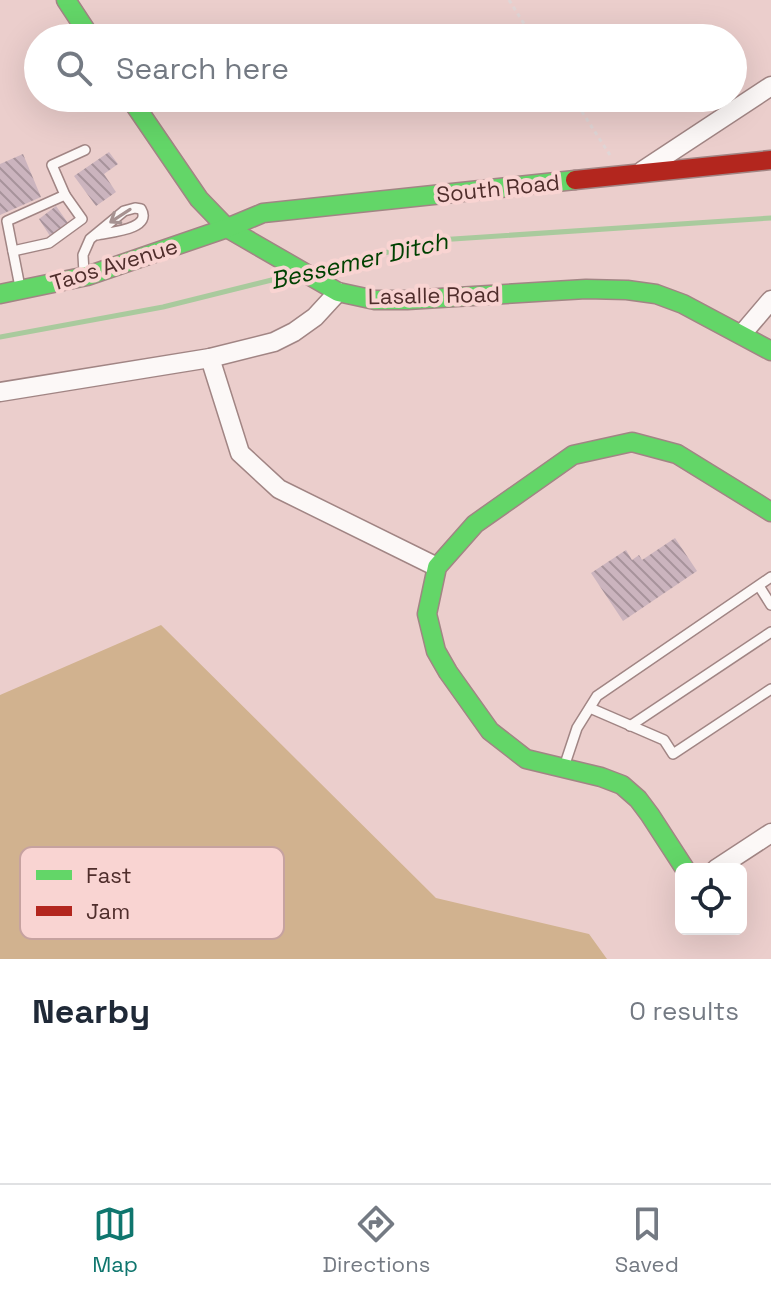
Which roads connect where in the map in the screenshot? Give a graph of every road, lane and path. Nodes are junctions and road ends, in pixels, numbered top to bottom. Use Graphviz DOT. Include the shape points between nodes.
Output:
graph roads {
  1 [pos="66,0"];
  2 [pos="509,0"];
  3 [pos="82,24"];
  4 [pos="524,24"];
  5 [pos="771,86"];
  6 [pos="747,101"];
  7 [pos="140,112"];
  8 [pos="584,112"];
  9 [pos="730,112"];
  10 [pos="85,150"];
  11 [pos="771,160"];
  12 [pos="631,174"];
  13 [pos="65,195"];
  14 [pos="227,228"];
  15 [pos="97,235"];
  16 [pos="13,251"];
  17 [pos="84,276"];
  18 [pos="330,288"];
  19 [pos="20,290"];
  20 [pos="0,294"];
  21 [pos="771,300"];
  22 [pos="742,334"];
  23 [pos="771,351"];
  24 [pos="210,358"];
  25 [pos="0,392"];
  26 [pos="771,512"];
  27 [pos="437,567"];
  28 [pos="771,577"];
  29 [pos="759,586"];
  30 [pos="771,605"];
  31 [pos="771,632"];
  32 [pos="771,689"];
  33 [pos="590,708"];
  34 [pos="630,726"];
  35 [pos="564,767"];
  36 [pos="771,833"];
  37 [pos="681,863"];
  38 [pos="725,863"];
  1 -- 3 [label="street"];
  2 -- 4 [label="path"];
  5 -- 6 [label="street"];
  7 -- 14 [label="street" via="199,199"];
  8 -- 12 [label="path"];
  9 -- 12 [label="street"];
  10 -- 13 [label="lane" via="52,165"];
  11 -- 12 [label="street, South Road"];
  12 -- 14 [label="street, South Road" via="263,213"];
  13 -- 16 [label="lane" via="7,221"];
  13 -- 16 [label="lane" via="82,219 49,243"];
  14 -- 17 [label="street, Taos Avenue"];
  14 -- 18 [label="street"];
  15 -- 15 [label="lane, one-way" via="139,225 145,213 135,208 124,211"];
  15 -- 17 [label="lane" via="85,246"];
  16 -- 19 [label="lane"];
  17 -- 19 [label="street, Taos Avenue"];
  18 -- 22 [label="street, Lasalle Road" via="375,300 627,290 683,304"];
  18 -- 24 [label="street, Lasalle Road" via="315,317 294,332"];
  19 -- 20 [label="street, Taos Avenue"];
  21 -- 22 [label="street"];
  22 -- 23 [label="street, Lasalle Road"];
  24 -- 25 [label="street, Lasalle Road"];
  24 -- 27 [label="street" via="240,453 269,480"];
  26 -- 27 [label="street" via="677,454 632,442 573,455 475,524"];
  27 -- 35 [label="street" via="427,614 436,651 448,672 506,745 526,759"];
  28 -- 29 [label="lane"];
  29 -- 30 [label="lane"];
  29 -- 33 [label="lane" via="606,689"];
  31 -- 34 [label="lane"];
  32 -- 34 [label="lane" via="673,754 664,740"];
  33 -- 34 [label="lane"];
  33 -- 35 [label="lane"];
  35 -- 37 [label="street" via="622,785 638,799"];
  36 -- 38 [label="street"];
}
